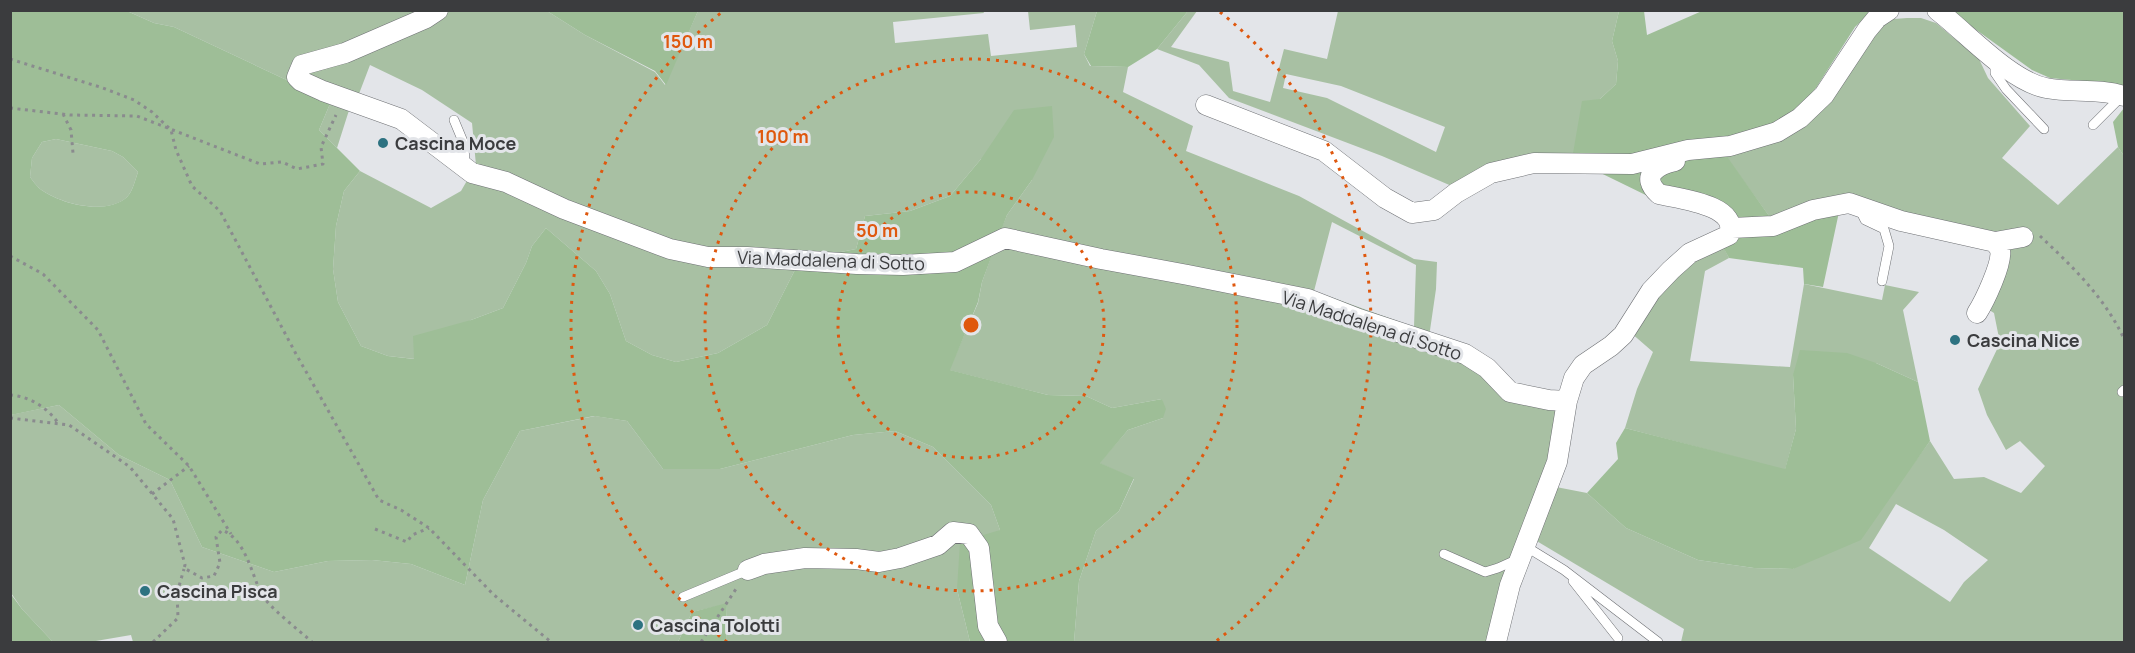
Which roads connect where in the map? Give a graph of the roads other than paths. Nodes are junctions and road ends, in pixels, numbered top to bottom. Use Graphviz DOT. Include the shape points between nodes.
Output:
graph roads {
  1 [pos="438,10"];
  2 [pos="1889,10"];
  3 [pos="1937,10"];
  4 [pos="1995,58"];
  5 [pos="2124,95"];
  6 [pos="1206,105"];
  7 [pos="454,120"];
  8 [pos="2093,125"];
  9 [pos="2043,129"];
  10 [pos="1712,149"];
  11 [pos="1622,164"];
  12 [pos="465,168"];
  13 [pos="1653,188"];
  14 [pos="1858,206"];
  15 [pos="1732,228"];
  16 [pos="2023,237"];
  17 [pos="1995,242"];
  18 [pos="1882,281"];
  19 [pos="1977,313"];
  20 [pos="1567,401"];
  21 [pos="1523,552"];
  22 [pos="1444,554"];
  23 [pos="748,570"];
  24 [pos="1564,570"];
  25 [pos="682,597"];
  26 [pos="1618,638"];
  27 [pos="997,642"];
  28 [pos="1496,642"];
  29 [pos="1658,642"];
  1 -- 12 [label="street, Via Maddalena di Sotto" via="345,53 308,62 297,76 323,91 401,119"];
  2 -- 10 [label="street" via="1867,30 1824,95 1800,118 1777,132"];
  3 -- 4 [label="street"];
  4 -- 5 [label="street" via="2029,82 2046,88"];
  4 -- 9 [label="lane" via="1995,73"];
  5 -- 8 [label="lane"];
  6 -- 11 [label="street" via="1324,152 1385,198 1412,213 1434,210 1491,173 1534,163"];
  7 -- 12 [label="lane" via="464,144"];
  10 -- 11 [label="street"];
  10 -- 13 [label="street" via="1661,164 1650,179"];
  11 -- 13 [label="street"];
  12 -- 20 [label="street, Via Maddalena di Sotto" via="670,249 708,257 903,265 955,262 1005,238 1308,300 1465,354 1487,368 1510,392"];
  13 -- 15 [label="street" via="1659,194 1719,210 1730,219"];
  14 -- 15 [label="street" via="1849,203 1813,210 1773,226"];
  14 -- 17 [label="street" via="1901,221"];
  14 -- 18 [label="lane" via="1865,220 1884,229 1889,246"];
  15 -- 20 [label="street" via="1729,236 1690,253 1671,270 1651,291 1623,335 1583,365"];
  16 -- 17 [label="street"];
  17 -- 19 [label="street" via="2000,250 1999,262"];
  20 -- 21 [label="street" via="1557,462"];
  21 -- 22 [label="lane" via="1485,572"];
  21 -- 24 [label="lane"];
  21 -- 28 [label="street"];
  23 -- 25 [label="lane"];
  23 -- 27 [label="street" via="805,558 879,562 938,545 953,532 969,534 979,548 988,626"];
  24 -- 26 [label="lane"];
  24 -- 29 [label="lane"];
}
